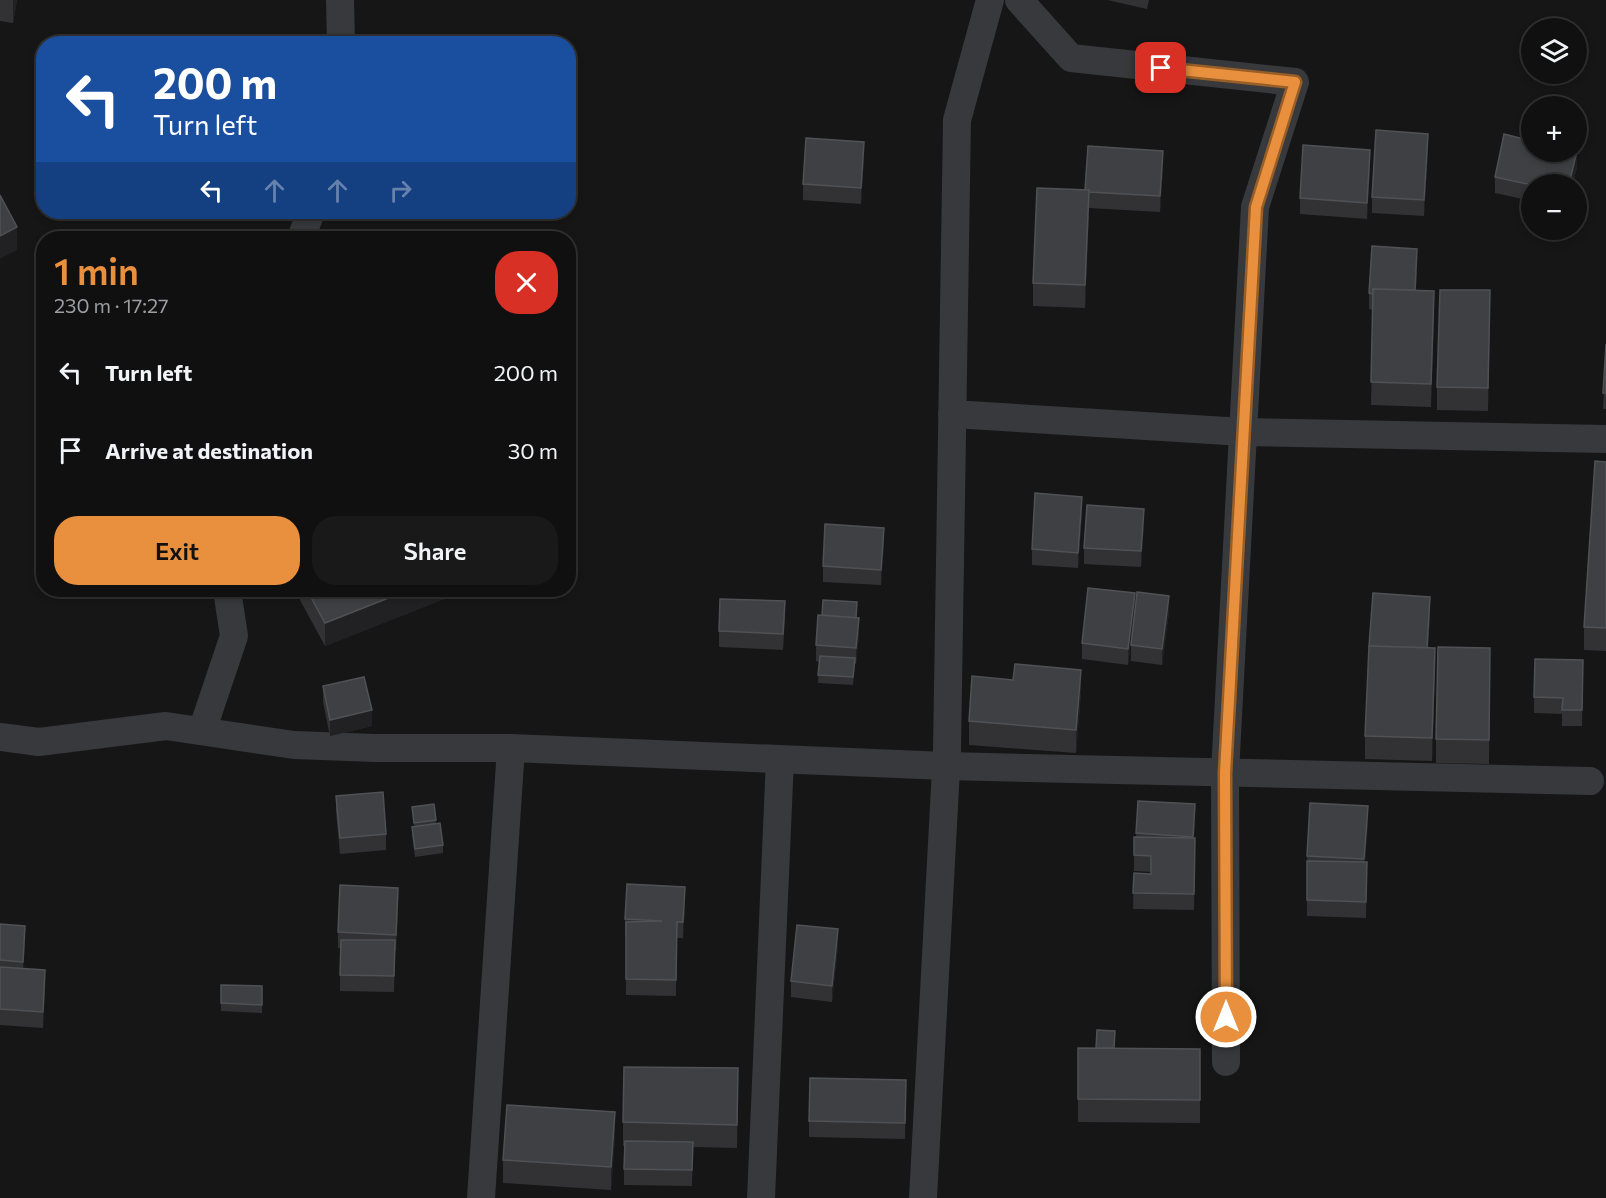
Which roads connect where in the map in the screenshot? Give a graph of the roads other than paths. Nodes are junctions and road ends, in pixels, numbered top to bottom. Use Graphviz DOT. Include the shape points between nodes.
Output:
graph roads {
  1 [pos="340,0"];
  2 [pos="990,0"];
  3 [pos="1019,0"];
  4 [pos="340,36"];
  5 [pos="952,414"];
  6 [pos="1243,432"];
  7 [pos="1606,439"];
  8 [pos="228,597"];
  9 [pos="202,731"];
  10 [pos="0,737"];
  11 [pos="511,748"];
  12 [pos="780,759"];
  13 [pos="946,766"];
  14 [pos="1225,773"];
  15 [pos="1590,781"];
  16 [pos="1226,1062"];
  17 [pos="481,1198"];
  18 [pos="761,1198"];
  19 [pos="923,1198"];
  1 -- 4 [label="street"];
  2 -- 5 [label="street" via="957,120"];
  3 -- 6 [label="street" via="1071,58 1295,82 1256,207"];
  5 -- 6 [label="street"];
  5 -- 13 [label="street"];
  6 -- 7 [label="street"];
  6 -- 14 [label="street"];
  8 -- 9 [label="street" via="234,636"];
  9 -- 10 [label="street" via="166,726 39,742"];
  9 -- 11 [label="street" via="294,744"];
  11 -- 12 [label="street"];
  11 -- 17 [label="street"];
  12 -- 13 [label="street"];
  12 -- 18 [label="street"];
  13 -- 14 [label="street"];
  13 -- 19 [label="street"];
  14 -- 15 [label="street"];
  14 -- 16 [label="street"];
}
